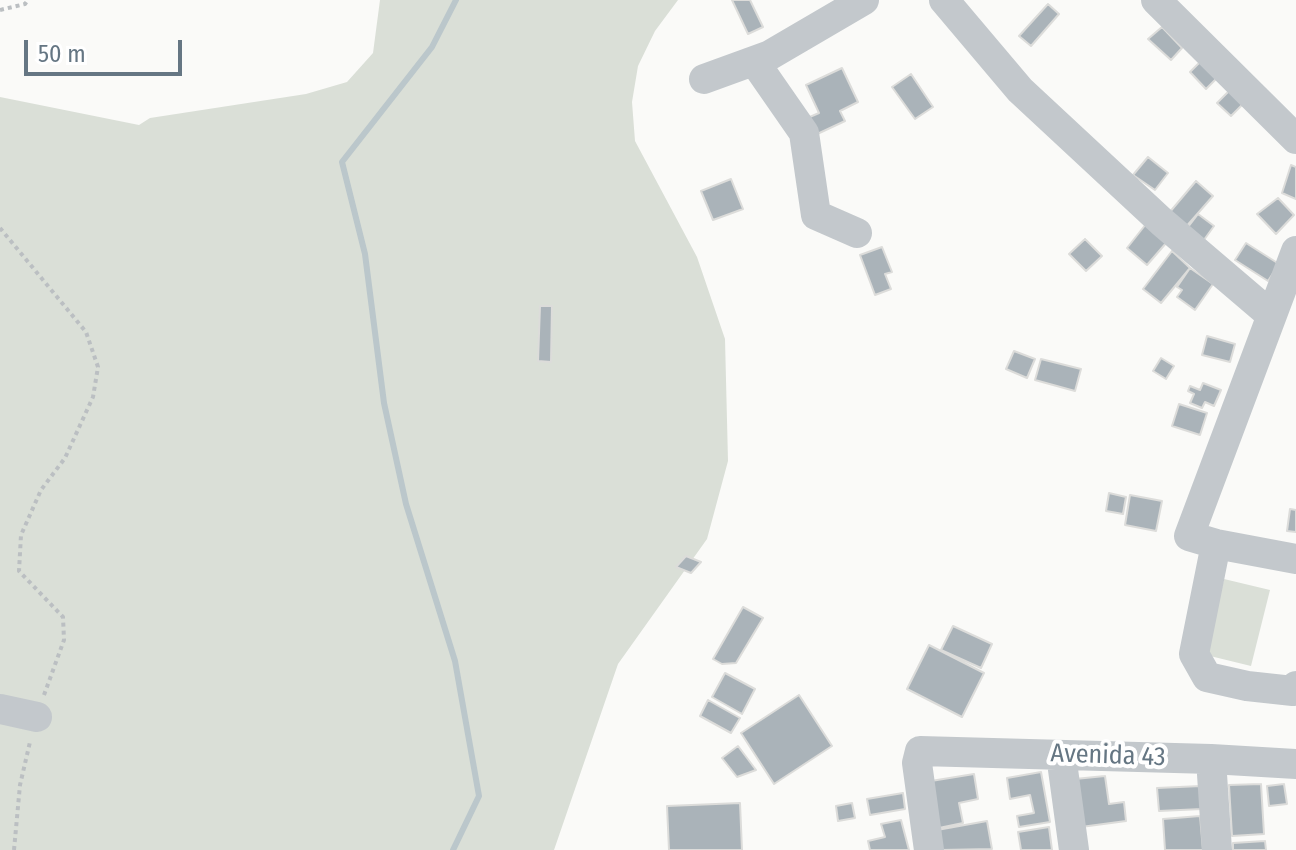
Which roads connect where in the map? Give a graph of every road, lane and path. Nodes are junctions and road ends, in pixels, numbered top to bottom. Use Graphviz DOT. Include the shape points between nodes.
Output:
graph roads {
  1 [pos="28,0"];
  2 [pos="944,0"];
  3 [pos="1156,0"];
  4 [pos="845,5"];
  5 [pos="0,10"];
  6 [pos="754,61"];
  7 [pos="704,79"];
  8 [pos="1296,139"];
  9 [pos="0,228"];
  10 [pos="857,233"];
  11 [pos="1296,251"];
  12 [pos="1271,315"];
  13 [pos="1202,540"];
  14 [pos="1296,559"];
  15 [pos="1296,686"];
  16 [pos="0,709"];
  17 [pos="37,717"];
  18 [pos="1061,755"];
  19 [pos="1211,759"];
  20 [pos="1296,764"];
  21 [pos="14,850"];
  22 [pos="929,850"];
  23 [pos="1074,850"];
  24 [pos="1217,850"];
  1 -- 5 [label="path"];
  2 -- 12 [label="street" via="1020,90"];
  3 -- 8 [label="street"];
  4 -- 6 [label="street"];
  6 -- 7 [label="street"];
  6 -- 10 [label="street" via="804,133 816,215"];
  9 -- 17 [label="path" via="86,332 98,367 93,397 21,535 19,571 63,617 64,640"];
  11 -- 12 [label="street"];
  12 -- 13 [label="street"];
  13 -- 14 [label="street"];
  13 -- 15 [label="street" via="1194,654 1207,677 1293,691"];
  16 -- 17 [label="street"];
  17 -- 21 [label="path" via="20,785"];
  18 -- 19 [label="street, Avenida 43"];
  18 -- 22 [label="street, Avenida 43" via="920,751 917,763"];
  18 -- 23 [label="street"];
  19 -- 20 [label="street, Avenida 43"];
  19 -- 24 [label="street"];
}
